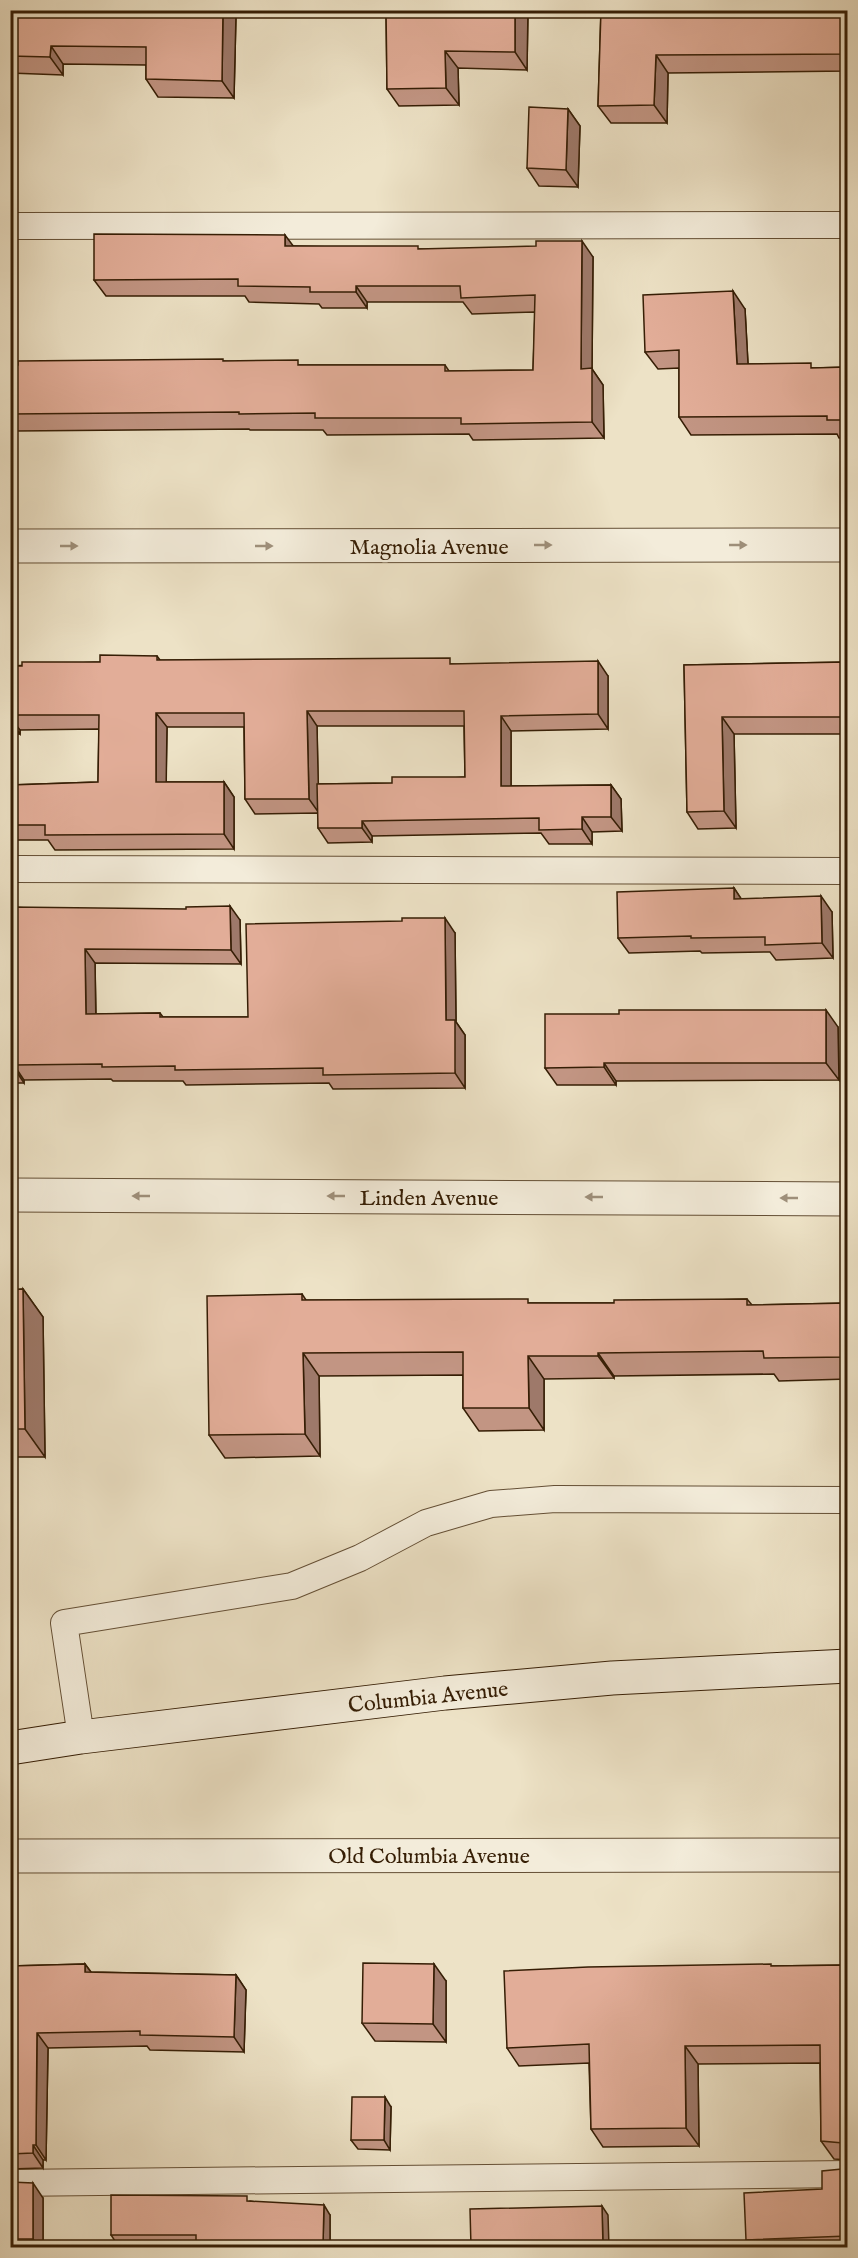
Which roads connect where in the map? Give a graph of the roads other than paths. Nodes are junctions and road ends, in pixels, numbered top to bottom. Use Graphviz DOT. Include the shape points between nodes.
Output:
graph roads {
  1 [pos="848,225"];
  2 [pos="10,226"];
  3 [pos="848,545"];
  4 [pos="10,546"];
  5 [pos="10,869"];
  6 [pos="848,871"];
  7 [pos="10,1195"];
  8 [pos="848,1198"];
  9 [pos="848,1500"];
  10 [pos="848,1666"];
  11 [pos="81,1737"];
  12 [pos="10,1748"];
  13 [pos="848,1855"];
  14 [pos="10,1856"];
  15 [pos="848,2174"];
  16 [pos="10,2183"];
  1 -- 2 [label="lane"];
  4 -- 3 [label="street, Magnolia Avenue, one-way"];
  5 -- 6 [label="lane"];
  8 -- 7 [label="street, Linden Avenue, one-way"];
  9 -- 11 [label="lane" via="555,1499 491,1504 426,1523 360,1558 292,1586 64,1623"];
  10 -- 11 [label="street, Columbia Avenue" via="612,1678 445,1693"];
  11 -- 12 [label="street, Columbia Avenue"];
  13 -- 14 [label="street, Old Columbia Avenue"];
  15 -- 16 [label="lane"];
}
